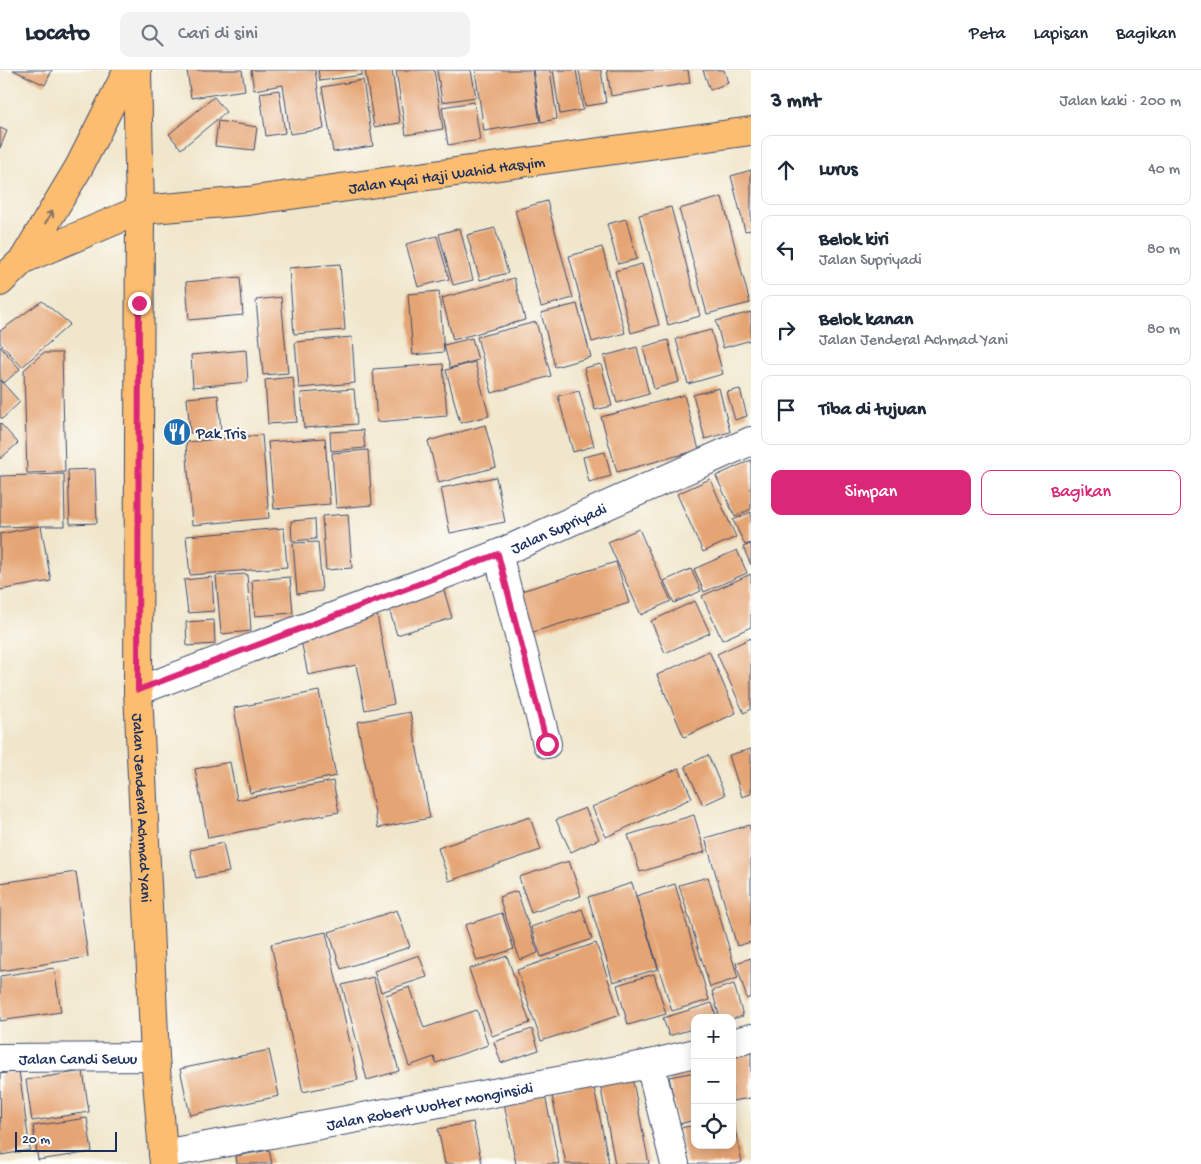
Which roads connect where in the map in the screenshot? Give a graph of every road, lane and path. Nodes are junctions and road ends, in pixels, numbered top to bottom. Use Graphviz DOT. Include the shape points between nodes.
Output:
graph roads {
  1 [pos="128,70"];
  2 [pos="136,70"];
  3 [pos="751,132"];
  4 [pos="140,210"];
  5 [pos="24,259"];
  6 [pos="0,282"];
  7 [pos="751,441"];
  8 [pos="498,554"];
  9 [pos="138,690"];
  10 [pos="547,744"];
  11 [pos="751,1038"];
  12 [pos="736,1042"];
  13 [pos="691,1054"];
  14 [pos="155,1057"];
  15 [pos="0,1058"];
  16 [pos="650,1064"];
  17 [pos="164,1159"];
  18 [pos="675,1164"];
  5 -- 1 [label="main road, one-way" via="80,167"];
  2 -- 4 [label="main road, Jalan Jenderal Achmad Yani"];
  3 -- 4 [label="main road, Jalan Kyai Haji Wahid Hasyim" via="248,201"];
  4 -- 5 [label="main road, Jalan Kyai Haji Wahid Hasyim"];
  4 -- 9 [label="main road, Jalan Jenderal Achmad Yani"];
  5 -- 6 [label="main road"];
  7 -- 8 [label="street, Jalan Supriyadi"];
  8 -- 9 [label="street, Jalan Supriyadi"];
  8 -- 10 [label="street"];
  9 -- 14 [label="main road, Jalan Jenderal Achmad Yani"];
  11 -- 12 [label="street"];
  13 -- 16 [label="street, Jalan Robert Wolter Monginsidi"];
  14 -- 15 [label="street, Jalan Candi Sewu"];
  14 -- 17 [label="main road, Jalan Jenderal Achmad Yani"];
  16 -- 17 [label="street, Jalan Robert Wolter Monginsidi"];
  16 -- 18 [label="street"];
}
